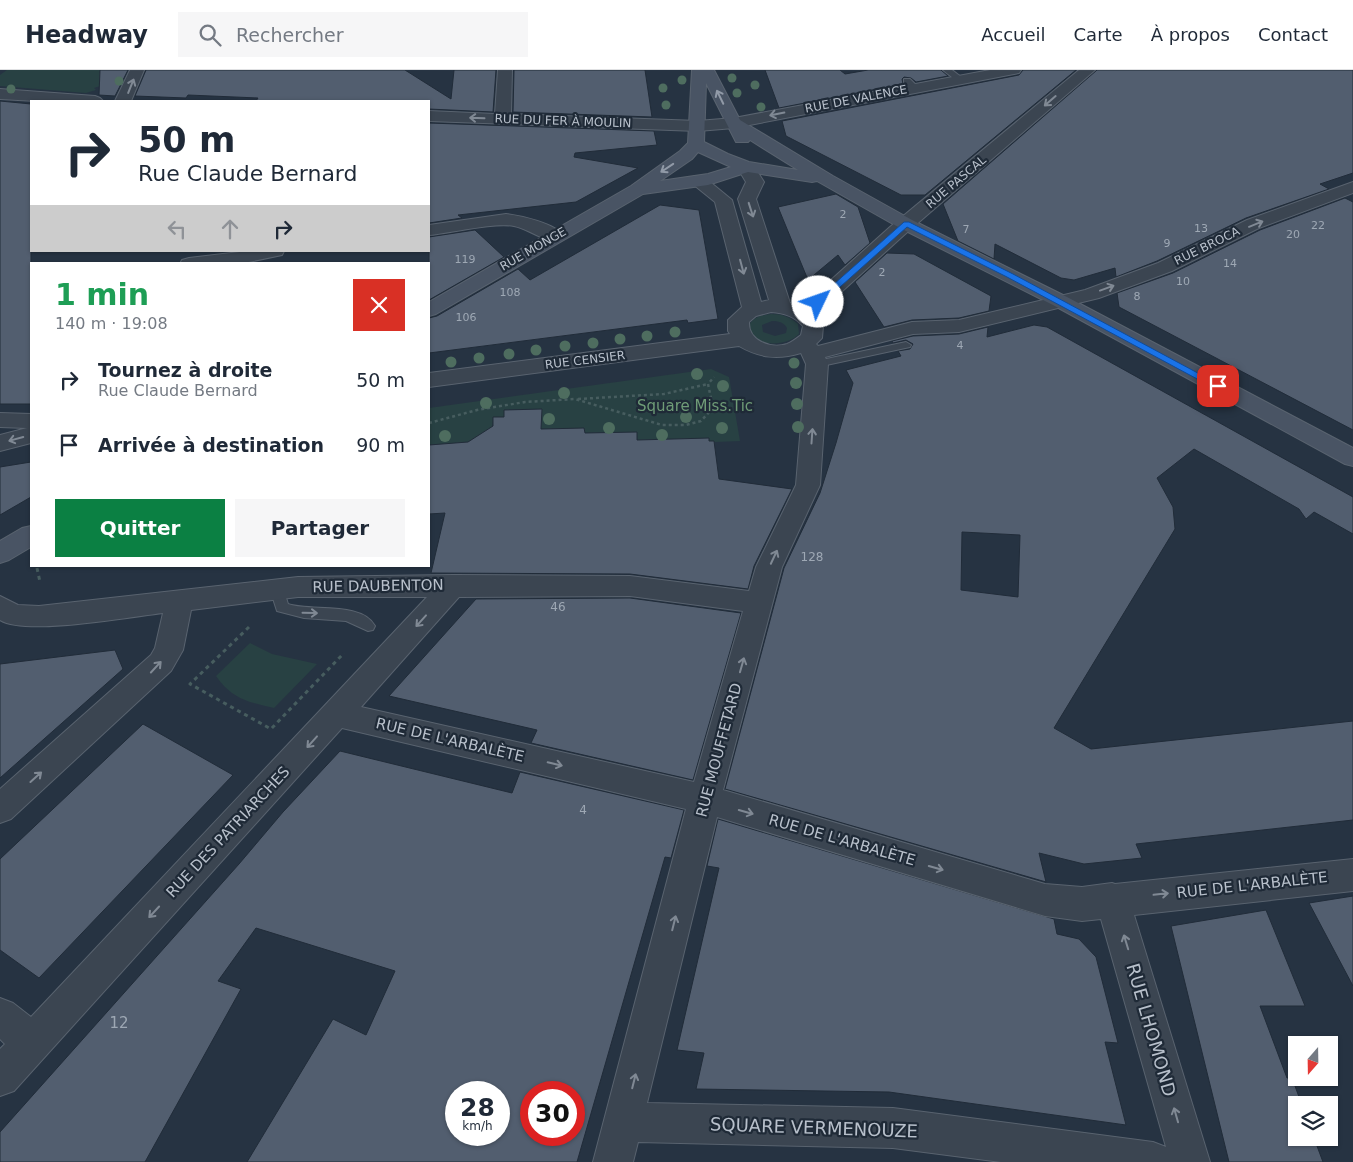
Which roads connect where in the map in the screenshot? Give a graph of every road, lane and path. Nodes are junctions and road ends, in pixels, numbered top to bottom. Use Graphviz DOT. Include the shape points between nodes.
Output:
graph roads {
  1 [pos="137,70"];
  2 [pos="505,70"];
  3 [pos="700,70"];
  4 [pos="708,70"];
  5 [pos="947,70"];
  6 [pos="1014,70"];
  7 [pos="1088,70"];
  8 [pos="961,80"];
  9 [pos="0,94"];
  10 [pos="81,100"];
  11 [pos="123,100"];
  12 [pos="430,116"];
  13 [pos="504,119"];
  14 [pos="734,123"];
  15 [pos="698,126"];
  16 [pos="696,144"];
  17 [pos="746,167"];
  18 [pos="827,180"];
  19 [pos="698,181"];
  20 [pos="1353,187"];
  21 [pos="637,190"];
  22 [pos="906,224"];
  23 [pos="430,230"];
  24 [pos="555,236"];
  25 [pos="271,252"];
  26 [pos="206,262"];
  27 [pos="1060,302"];
  28 [pos="781,307"];
  29 [pos="430,309"];
  30 [pos="753,309"];
  31 [pos="804,315"];
  32 [pos="742,339"];
  33 [pos="906,345"];
  34 [pos="812,354"];
  35 [pos="714,377"];
  36 [pos="430,380"];
  37 [pos="708,384"];
  38 [pos="575,399"];
  39 [pos="0,420"];
  40 [pos="30,421"];
  41 [pos="430,423"];
  42 [pos="30,434"];
  43 [pos="0,443"];
  44 [pos="1353,458"];
  45 [pos="30,535"];
  46 [pos="0,553"];
  47 [pos="37,568"];
  48 [pos="292,581"];
  49 [pos="40,582"];
  50 [pos="454,585"];
  51 [pos="179,600"];
  52 [pos="759,603"];
  53 [pos="0,607"];
  54 [pos="368,626"];
  55 [pos="249,627"];
  56 [pos="345,652"];
  57 [pos="336,714"];
  58 [pos="705,800"];
  59 [pos="0,809"];
  60 [pos="1353,874"];
  61 [pos="1112,899"];
  62 [pos="0,1016"];
  63 [pos="33,1042"];
  64 [pos="0,1077"];
  65 [pos="624,1122"];
  66 [pos="613,1162"];
  67 [pos="1153,1162"];
  68 [pos="1190,1162"];
  11 -- 1 [label="street, one-way"];
  2 -- 13 [label="street"];
  3 -- 15 [label="main road"];
  14 -- 4 [label="main road, one-way"];
  5 -- 8 [label="lane"];
  6 -- 8 [label="street, RUE DE VALENCE"];
  7 -- 22 [label="street, RUE PASCAL, one-way"];
  8 -- 14 [label="street, RUE DE VALENCE, one-way" via="911,85"];
  9 -- 10 [label="street"];
  13 -- 12 [label="street, RUE DU FER À MOULIN, one-way"];
  13 -- 15 [label="street, RUE DU FER À MOULIN"];
  14 -- 15 [label="street, RUE DE VALENCE"];
  14 -- 17 [label="main road" via="747,150"];
  14 -- 18 [label="main road"];
  15 -- 16 [label="main road"];
  16 -- 17 [label="main road"];
  16 -- 21 [label="main road, RUE MONGE, one-way" via="686,155"];
  17 -- 18 [label="main road"];
  17 -- 19 [label="main road, RUE MONGE"];
  17 -- 28 [label="street, one-way" via="756,182 747,199"];
  18 -- 22 [label="main road"];
  19 -- 21 [label="main road, RUE MONGE"];
  19 -- 30 [label="street, one-way" via="723,200"];
  27 -- 20 [label="street, RUE BROCA, one-way" via="1092,294 1165,267 1253,224"];
  21 -- 24 [label="main road, RUE MONGE"];
  22 -- 27 [label="main road"];
  22 -- 31 [label="street, RUE PASCAL"];
  23 -- 24 [label="street" via="506,219 519,220"];
  24 -- 29 [label="main road, RUE MONGE"];
  25 -- 26 [label="street"];
  27 -- 34 [label="street, RUE BROCA" via="959,326 912,328"];
  27 -- 44 [label="main road"];
  28 -- 30 [label="street"];
  28 -- 31 [label="street"];
  30 -- 32 [label="street" via="739,319 736,326"];
  31 -- 34 [label="street, RUE MOUFFETARD" via="813,326"];
  32 -- 34 [label="street, RUE BROCA" via="767,351"];
  32 -- 36 [label="street, RUE CENSIER"];
  33 -- 34 [label="lane"];
  52 -- 34 [label="street, RUE MOUFFETARD, one-way" via="770,566 808,485"];
  35 -- 37 [label="path"];
  37 -- 38 [label="path" via="664,394"];
  37 -- 38 [label="path" via="713,408 701,421 686,425 662,425"];
  38 -- 41 [label="path" via="525,402"];
  39 -- 40 [label="street"];
  42 -- 43 [label="street, one-way"];
  45 -- 46 [label="main road"];
  47 -- 49 [label="path"];
  48 -- 50 [label="street, RUE DAUBENTON"];
  48 -- 51 [label="street, RUE DAUBENTON"];
  48 -- 54 [label="lane, one-way" via="282,607 294,613 348,614"];
  50 -- 52 [label="street, RUE DAUBENTON" via="630,586"];
  50 -- 57 [label="street, RUE DES PATRIARCHES, one-way"];
  51 -- 53 [label="street, RUE DAUBENTON" via="39,617 14,615"];
  59 -- 51 [label="street, one-way" via="161,663 169,650"];
  58 -- 52 [label="street, RUE MOUFFETARD, one-way"];
  55 -- 56 [label="path" via="190,684 271,729"];
  57 -- 58 [label="street, RUE DE L'ARBALÈTE, one-way"];
  57 -- 63 [label="street, RUE DES PATRIARCHES, one-way"];
  58 -- 61 [label="street, RUE DE L'ARBALÈTE, one-way" via="1045,900 1082,904"];
  65 -- 58 [label="street, RUE MOUFFETARD, one-way"];
  61 -- 60 [label="street, RUE DE L'ARBALÈTE, one-way"];
  68 -- 61 [label="street, RUE LHOMOND, one-way"];
  62 -- 63 [label="street"];
  63 -- 64 [label="street, RUE DES PATRIARCHES"];
  65 -- 66 [label="street, RUE MOUFFETARD"];
  65 -- 67 [label="street, SQUARE VERMENOUZE" via="893,1128"];
}
